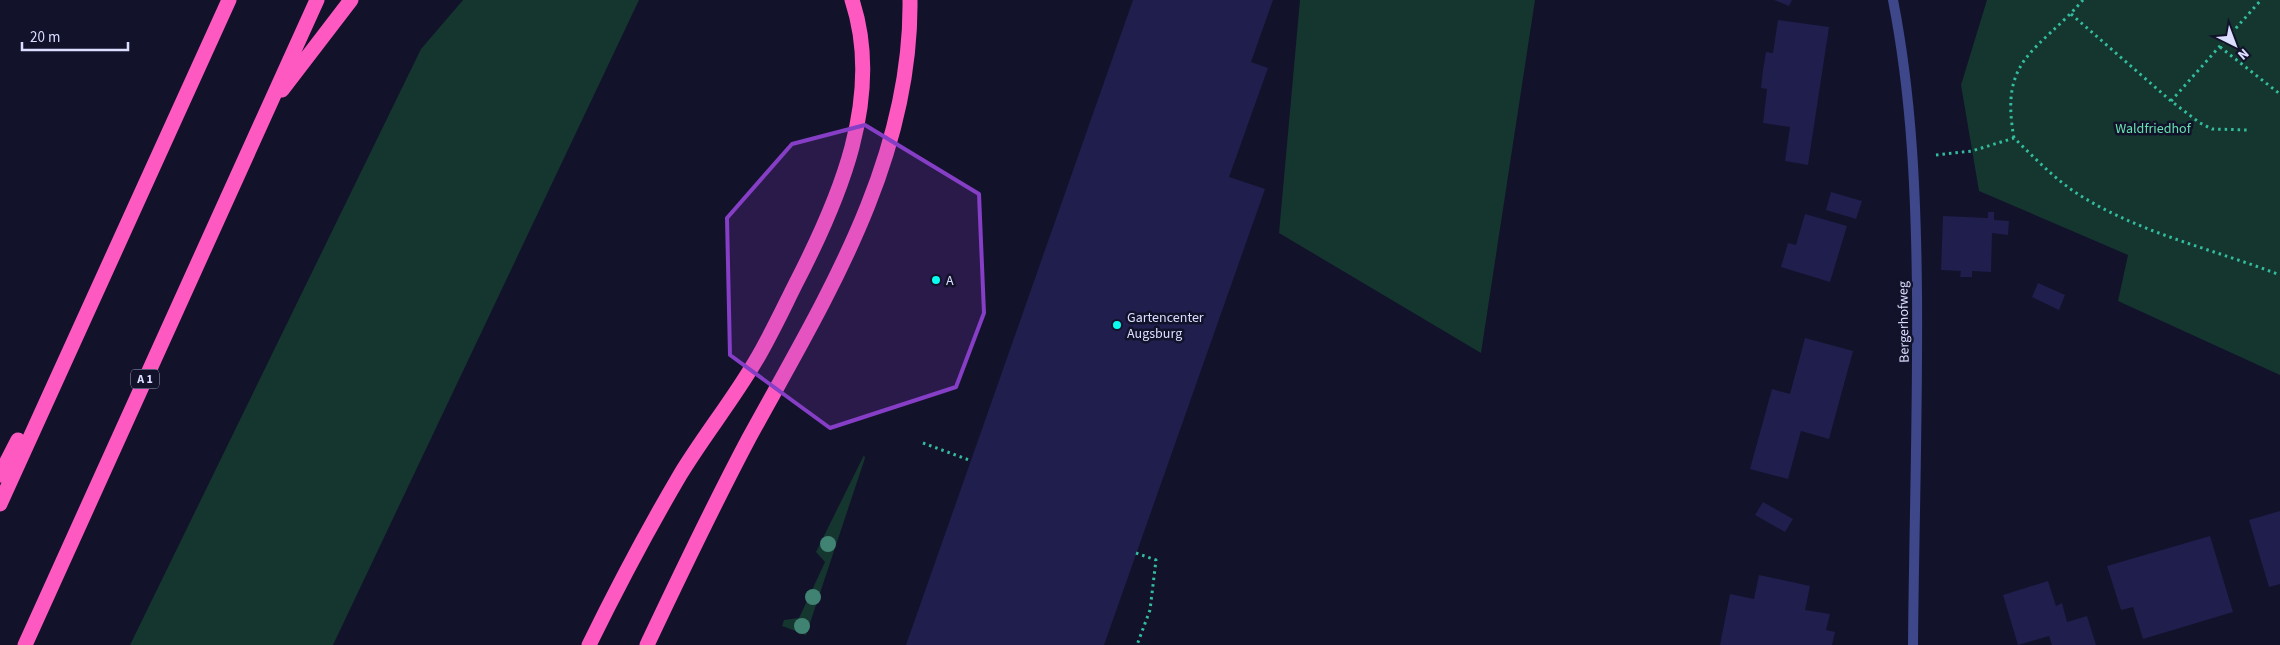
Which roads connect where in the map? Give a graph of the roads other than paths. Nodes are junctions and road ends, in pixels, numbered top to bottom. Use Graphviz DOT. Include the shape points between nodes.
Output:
graph roads {
  1 [pos="229,0"];
  2 [pos="317,0"];
  3 [pos="350,0"];
  4 [pos="852,0"];
  5 [pos="910,0"];
  6 [pos="1893,0"];
  7 [pos="265,113"];
  8 [pos="82,322"];
  9 [pos="0,475"];
  10 [pos="0,504"];
  11 [pos="25,645"];
  12 [pos="589,645"];
  13 [pos="648,645"];
  14 [pos="1913,645"];
  1 -- 8 [label="highway"];
  2 -- 7 [label="highway, A 1"];
  3 -- 7 [label="highway"];
  4 -- 12 [label="highway" via="863,56 861,105 847,162 830,211 755,362 680,474"];
  5 -- 13 [label="highway" via="909,43 898,111 890,145 865,214 809,330 698,537"];
  6 -- 14 [label="street, Bergerhofweg" via="1914,157 1918,371"];
  7 -- 11 [label="highway, A 1"];
  8 -- 9 [label="highway"];
  8 -- 10 [label="highway"];
}
